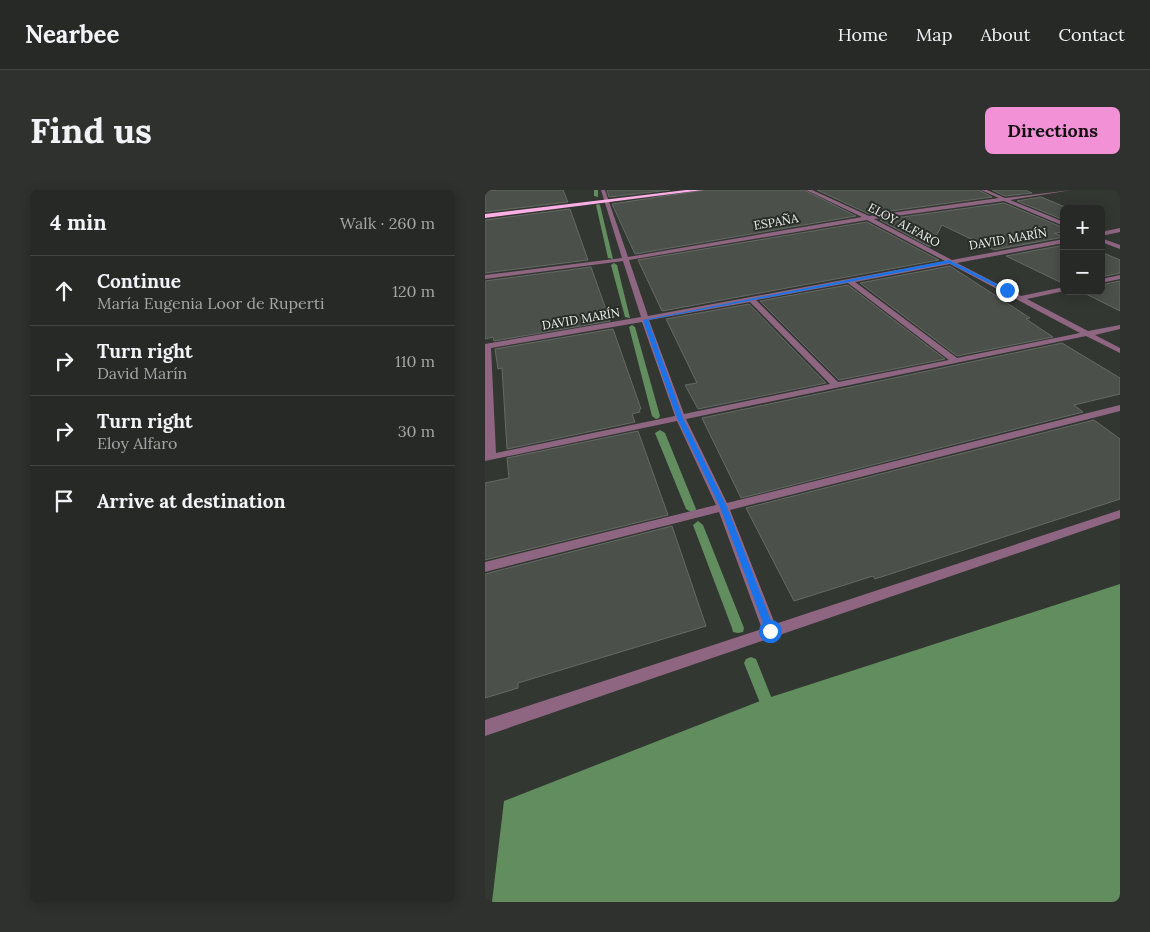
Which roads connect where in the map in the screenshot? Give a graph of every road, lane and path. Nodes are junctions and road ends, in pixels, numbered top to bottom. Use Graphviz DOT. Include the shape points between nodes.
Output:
graph roads {
  1 [pos="603,190"];
  2 [pos="700,190"];
  3 [pos="808,190"];
  4 [pos="983,190"];
  5 [pos="1070,190"];
  6 [pos="1007,199"];
  7 [pos="606,202"];
  8 [pos="485,216"];
  9 [pos="868,218"];
  10 [pos="1060,222"];
  11 [pos="1120,230"];
  12 [pos="1105,233"];
  13 [pos="1060,241"];
  14 [pos="1105,241"];
  15 [pos="1120,247"];
  16 [pos="625,259"];
  17 [pos="949,262"];
  18 [pos="485,277"];
  19 [pos="1120,277"];
  20 [pos="848,280"];
  21 [pos="1105,280"];
  22 [pos="1060,290"];
  23 [pos="1021,298"];
  24 [pos="751,299"];
  25 [pos="645,320"];
  26 [pos="1120,327"];
  27 [pos="1088,334"];
  28 [pos="486,347"];
  29 [pos="1120,351"];
  30 [pos="956,361"];
  31 [pos="836,386"];
  32 [pos="1120,408"];
  33 [pos="680,418"];
  34 [pos="488,457"];
  35 [pos="723,507"];
  36 [pos="1120,514"];
  37 [pos="485,567"];
  38 [pos="770,631"];
  39 [pos="485,728"];
  1 -- 7 [label="street"];
  2 -- 7 [label="highway"];
  3 -- 9 [label="street, ELOY ALFARO"];
  4 -- 6 [label="street"];
  5 -- 6 [label="street, ESPAÑA"];
  6 -- 9 [label="street, ESPAÑA"];
  6 -- 10 [label="street"];
  7 -- 8 [label="highway"];
  7 -- 16 [label="street"];
  9 -- 16 [label="street, ESPAÑA"];
  9 -- 17 [label="street, ELOY ALFARO"];
  11 -- 12 [label="street"];
  13 -- 17 [label="street, DAVID MARÍN"];
  14 -- 15 [label="street"];
  16 -- 18 [label="street, ESPAÑA"];
  16 -- 25 [label="street"];
  17 -- 20 [label="street, DAVID MARÍN"];
  17 -- 23 [label="street, ELOY ALFARO"];
  19 -- 21 [label="street"];
  20 -- 24 [label="street, DAVID MARÍN"];
  20 -- 30 [label="street"];
  22 -- 23 [label="street"];
  23 -- 27 [label="street, ELOY ALFARO"];
  24 -- 25 [label="street, DAVID MARÍN"];
  24 -- 31 [label="street"];
  25 -- 28 [label="street, DAVID MARÍN"];
  25 -- 33 [label="street"];
  26 -- 27 [label="street"];
  27 -- 29 [label="street, ELOY ALFARO"];
  27 -- 30 [label="street"];
  28 -- 34 [label="street"];
  30 -- 31 [label="street"];
  31 -- 33 [label="street"];
  32 -- 35 [label="street"];
  33 -- 34 [label="street"];
  33 -- 35 [label="street"];
  35 -- 37 [label="street"];
  35 -- 38 [label="street"];
  36 -- 38 [label="street"];
  38 -- 39 [label="street"];
}
